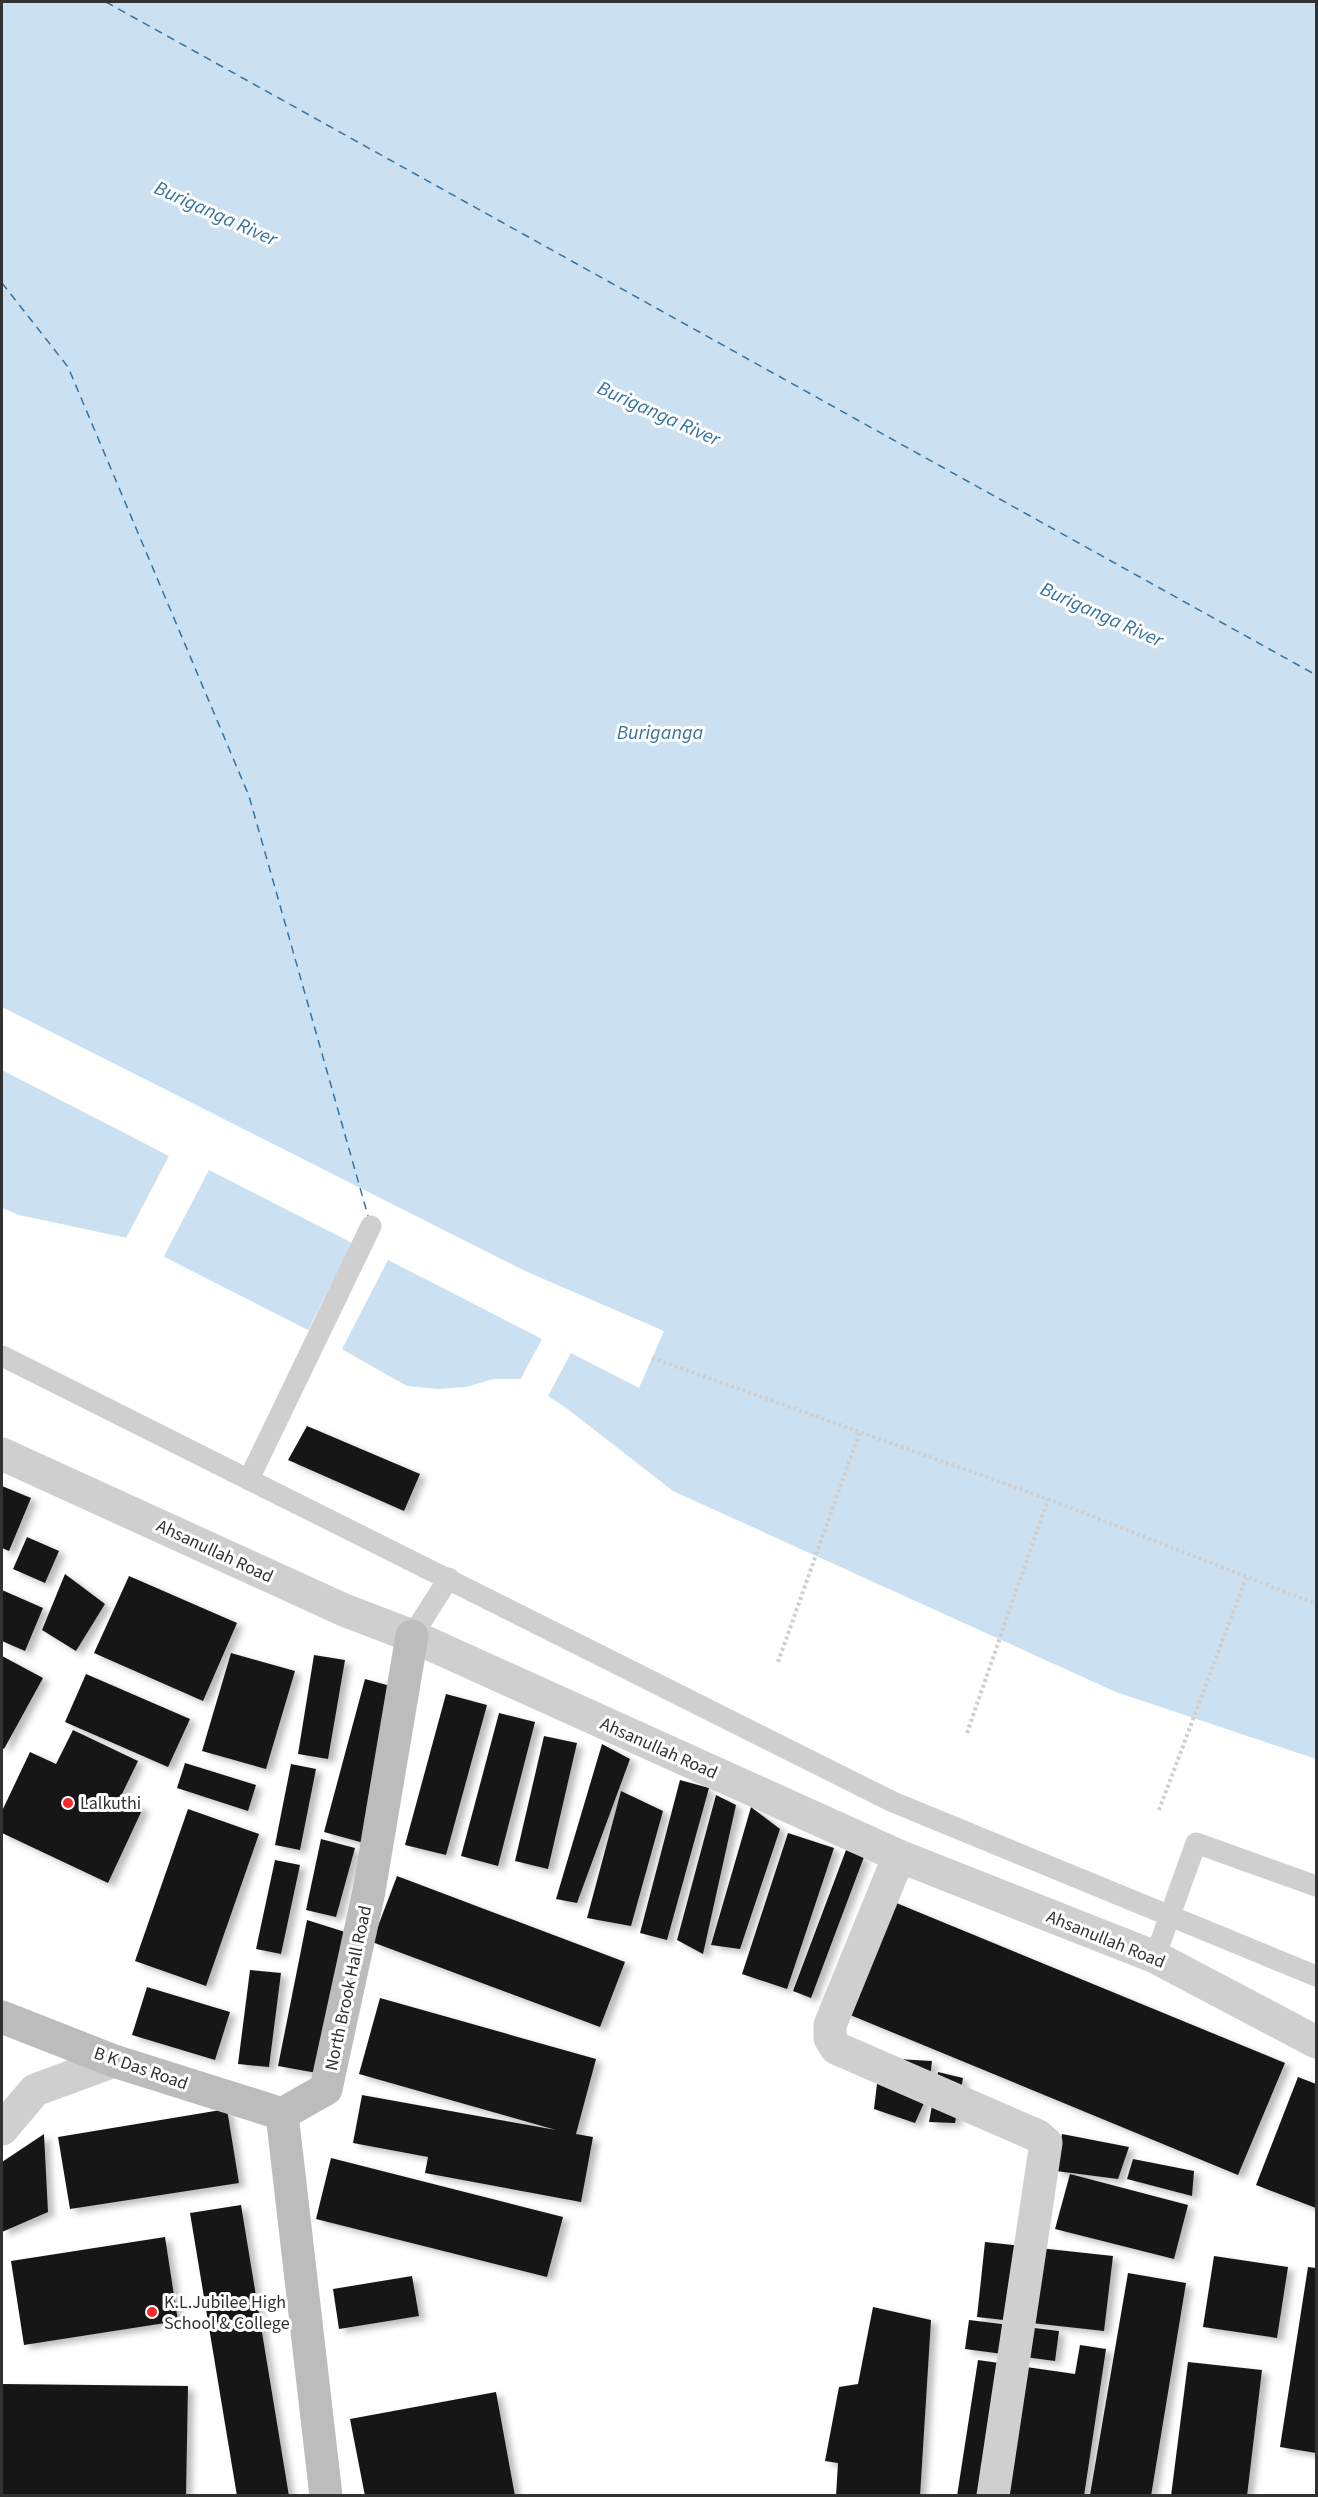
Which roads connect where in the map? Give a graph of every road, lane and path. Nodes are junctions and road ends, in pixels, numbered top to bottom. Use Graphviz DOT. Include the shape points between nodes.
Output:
graph roads {
  1 [pos="371,1226"];
  2 [pos="2,1356"];
  3 [pos="652,1358"];
  4 [pos="860,1431"];
  5 [pos="2,1454"];
  6 [pos="249,1479"];
  7 [pos="1048,1499"];
  8 [pos="449,1578"];
  9 [pos="1246,1578"];
  10 [pos="1317,1604"];
  11 [pos="412,1636"];
  12 [pos="778,1662"];
  13 [pos="967,1733"];
  14 [pos="1159,1810"];
  15 [pos="898,1856"];
  16 [pos="1317,1886"];
  17 [pos="1170,1914"];
  18 [pos="1155,1957"];
  19 [pos="1317,1976"];
  20 [pos="2,2017"];
  21 [pos="1317,2042"];
  22 [pos="114,2061"];
  23 [pos="282,2114"];
  24 [pos="2,2129"];
  25 [pos="326,2496"];
  26 [pos="993,2496"];
  1 -- 6 [label="lane"];
  2 -- 6 [label="lane"];
  3 -- 4 [label="path"];
  4 -- 7 [label="path"];
  4 -- 12 [label="path"];
  5 -- 11 [label="street, Ahsanullah Road" via="344,1610"];
  6 -- 8 [label="lane"];
  7 -- 9 [label="path"];
  7 -- 13 [label="path"];
  8 -- 11 [label="lane"];
  8 -- 17 [label="lane" via="893,1802"];
  9 -- 10 [label="path"];
  9 -- 14 [label="path"];
  11 -- 15 [label="street, Ahsanullah Road"];
  11 -- 23 [label="street, North Brook Hall Road" via="369,1891 326,2089"];
  15 -- 18 [label="street, Ahsanullah Road"];
  15 -- 26 [label="street" via="831,2025 830,2038 836,2048 1038,2136 1046,2143"];
  16 -- 17 [label="lane" via="1196,1843"];
  17 -- 18 [label="lane"];
  17 -- 19 [label="lane"];
  18 -- 21 [label="street, Ahsanullah Road"];
  20 -- 22 [label="street, B K Das Road"];
  22 -- 23 [label="street, B K Das Road"];
  22 -- 24 [label="street" via="35,2090"];
  23 -- 25 [label="street"];
}
